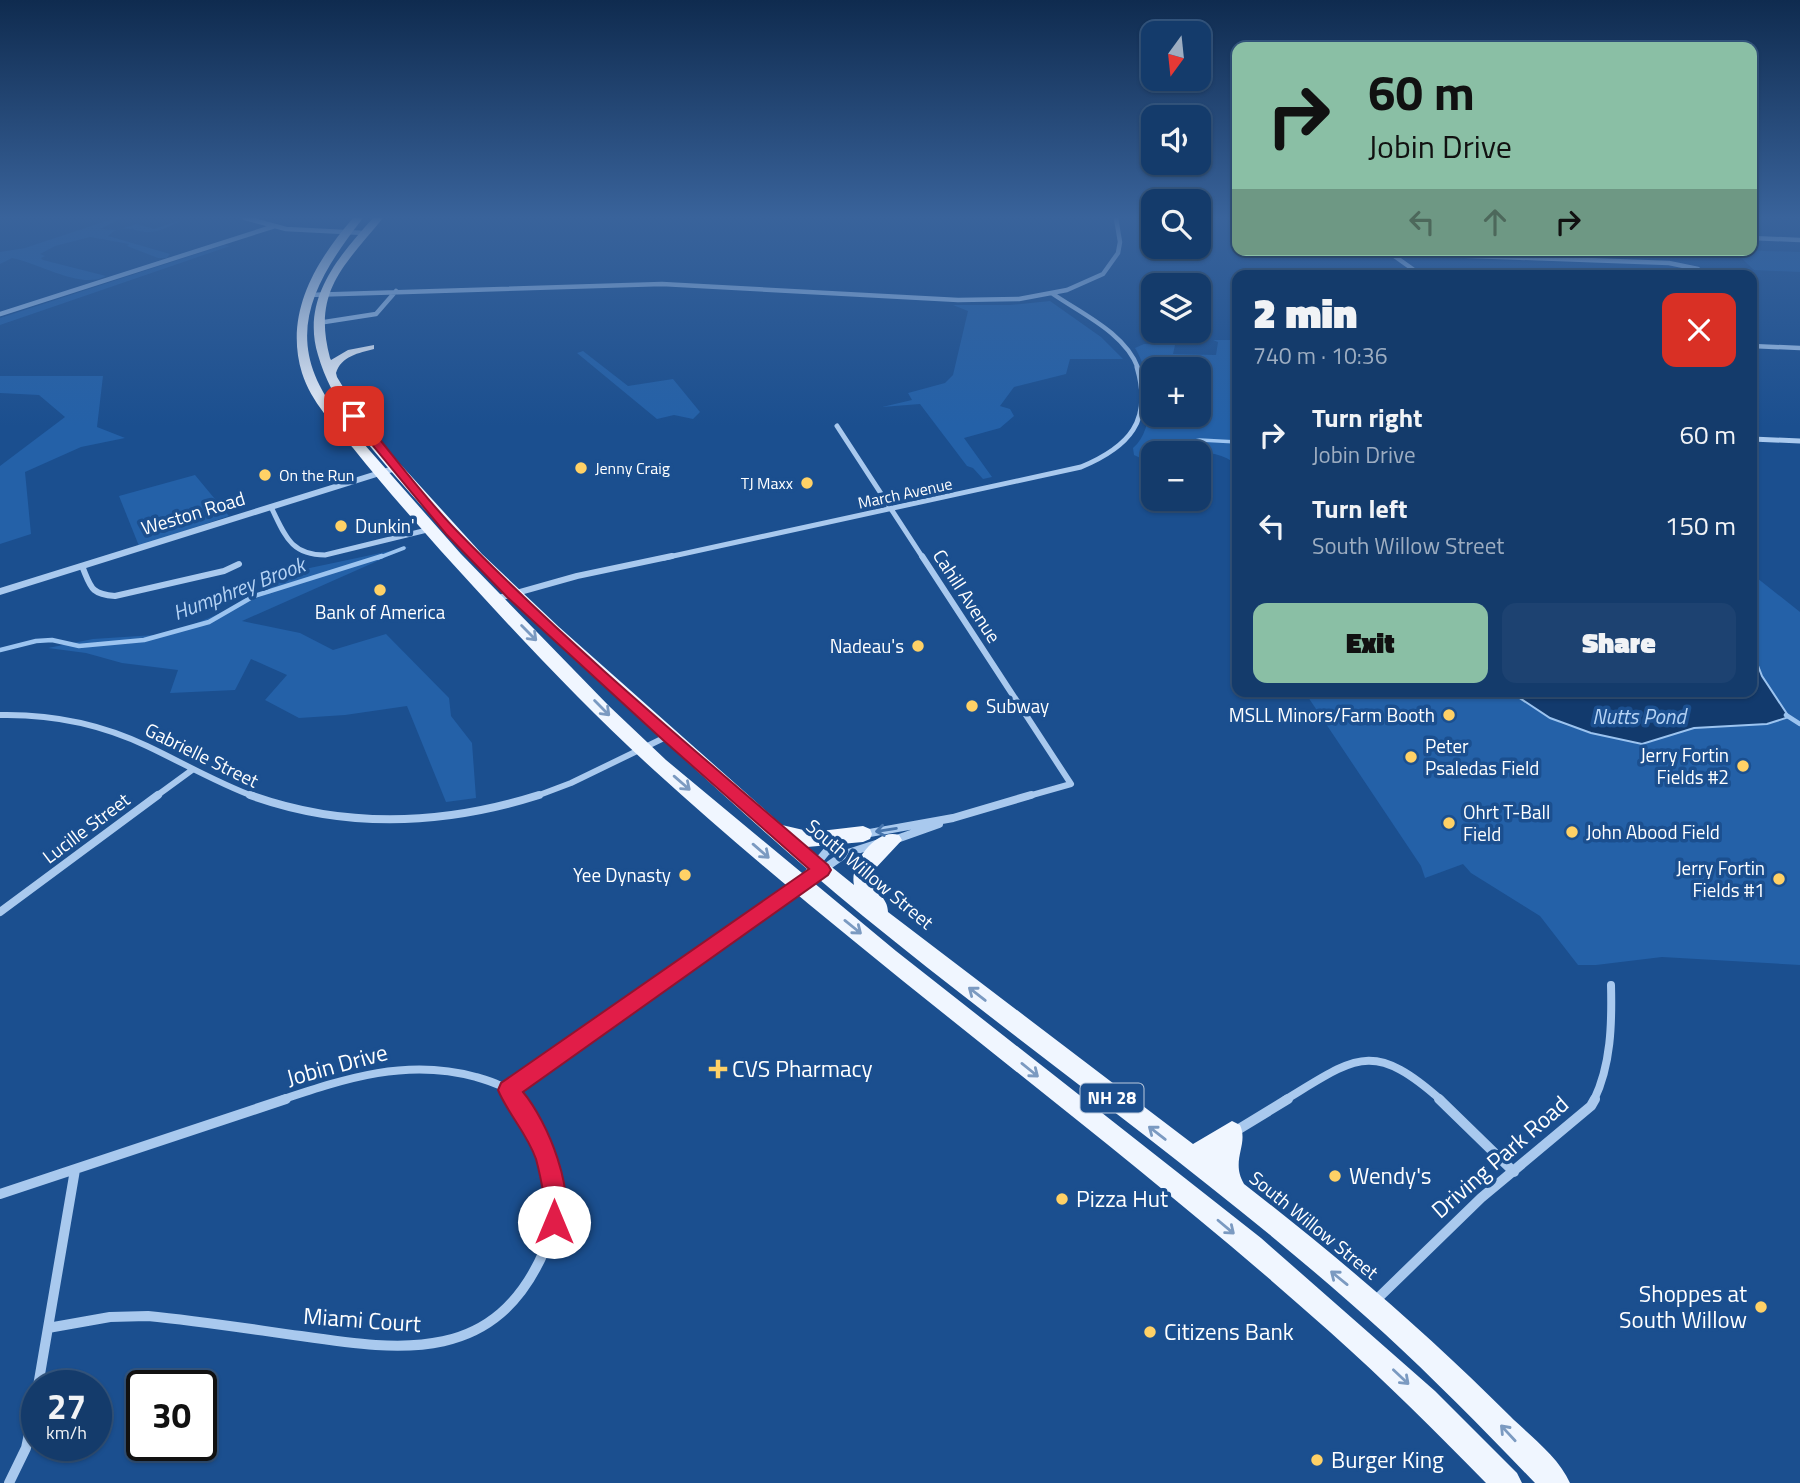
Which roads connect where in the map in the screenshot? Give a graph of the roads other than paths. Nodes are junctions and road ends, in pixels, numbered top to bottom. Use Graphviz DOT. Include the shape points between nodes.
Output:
graph roads {
  1 [pos="84,287"];
  2 [pos="311,287"];
  3 [pos="327,287"];
  4 [pos="540,287"];
  5 [pos="725,287"];
  6 [pos="1076,287"];
  7 [pos="396,291"];
  8 [pos="324,293"];
  9 [pos="1053,294"];
  10 [pos="307,295"];
  11 [pos="0,314"];
  12 [pos="318,324"];
  13 [pos="319,340"];
  14 [pos="1757,346"];
  15 [pos="1800,348"];
  16 [pos="330,373"];
  17 [pos="837,426"];
  18 [pos="1757,439"];
  19 [pos="1800,441"];
  20 [pos="396,468"];
  21 [pos="378,474"];
  22 [pos="271,507"];
  23 [pos="892,510"];
  24 [pos="427,530"];
  25 [pos="239,564"];
  26 [pos="82,566"];
  27 [pos="0,592"];
  28 [pos="512,594"];
  29 [pos="495,599"];
  30 [pos="0,715"];
  31 [pos="668,736"];
  32 [pos="641,747"];
  33 [pos="192,770"];
  34 [pos="953,818"];
  35 [pos="765,821"];
  36 [pos="863,834"];
  37 [pos="892,840"];
  38 [pos="819,867"];
  39 [pos="799,885"];
  40 [pos="0,912"];
  41 [pos="916,946"];
  42 [pos="1611,985"];
  43 [pos="508,1090"];
  44 [pos="1232,1133"];
  45 [pos="1191,1159"];
  46 [pos="75,1170"];
  47 [pos="1514,1172"];
  48 [pos="0,1194"];
  49 [pos="1251,1207"];
  50 [pos="1361,1318"];
  51 [pos="48,1328"];
  52 [pos="41,1370"];
  53 [pos="21,1458"];
  54 [pos="9,1483"];
  55 [pos="1507,1483"];
  56 [pos="1555,1483"];
  1 -- 11 [label="street"];
  2 -- 10 [label="main road, South Willow Street / NH 28"];
  3 -- 8 [label="main road, South Willow Street / NH 28"];
  4 -- 7 [label="street"];
  5 -- 9 [label="street" via="976,300"];
  6 -- 9 [label="street"];
  7 -- 8 [label="street"];
  7 -- 12 [label="street" via="376,314"];
  8 -- 10 [label="street"];
  8 -- 12 [label="main road, South Willow Street / NH 28"];
  9 -- 23 [label="street, March Avenue" via="1133,356 1143,397 1141,419 1127,440 1075,470"];
  10 -- 21 [label="main road, South Willow Street / NH 28" via="301,331 309,374 339,424"];
  12 -- 13 [label="main road, South Willow Street / NH 28"];
  13 -- 16 [label="main road, South Willow Street / NH 28"];
  13 -- 16 [label="main road" via="330,346 366,345 338,359"];
  14 -- 15 [label="street"];
  16 -- 20 [label="main road, South Willow Street / NH 28" via="354,416"];
  17 -- 23 [label="street, Cahill Avenue"];
  18 -- 19 [label="street"];
  20 -- 21 [label="street, Weston Road"];
  20 -- 28 [label="main road, South Willow Street / NH 28" via="450,532"];
  21 -- 22 [label="street, Weston Road"];
  21 -- 24 [label="main road, South Willow Street / NH 28"];
  22 -- 24 [label="street" via="298,552 309,556"];
  22 -- 26 [label="street, Weston Road"];
  23 -- 28 [label="street, March Avenue" via="577,576"];
  23 -- 34 [label="street, Cahill Avenue" via="1070,784"];
  24 -- 29 [label="main road, South Willow Street / NH 28"];
  25 -- 26 [label="street" via="115,596 92,590"];
  26 -- 27 [label="street, Weston Road"];
  28 -- 29 [label="street, March Avenue"];
  28 -- 31 [label="main road, South Willow Street / NH 28"];
  29 -- 32 [label="main road, South Willow Street / NH 28, one-way"];
  30 -- 33 [label="street, Gabrielle Street" via="50,716 117,733"];
  31 -- 32 [label="street, Gabrielle Street"];
  31 -- 35 [label="main road, South Willow Street / NH 28"];
  32 -- 33 [label="street, Gabrielle Street" via="538,796 471,814 402,820 337,817 277,806"];
  32 -- 39 [label="main road, South Willow Street / NH 28, one-way"];
  33 -- 40 [label="street, Lucille Street"];
  34 -- 36 [label="street, one-way"];
  34 -- 37 [label="street"];
  35 -- 36 [label="main road" via="800,840"];
  35 -- 38 [label="main road, South Willow Street / NH 28"];
  36 -- 38 [label="street" via="834,845"];
  37 -- 38 [label="street" via="859,848"];
  37 -- 41 [label="main road" via="866,861 862,883 872,902"];
  38 -- 39 [label="street"];
  38 -- 41 [label="main road, South Willow Street / NH 28"];
  39 -- 43 [label="street"];
  39 -- 50 [label="main road, South Willow Street / NH 28, one-way"];
  45 -- 41 [label="main road, South Willow Street / NH 28, one-way"];
  42 -- 47 [label="street, Driving Park Road" via="1598,1093 1583,1114"];
  43 -- 46 [label="street, Jobin Drive" via="424,1066 380,1070"];
  43 -- 51 [label="street, Miami Court" via="546,1155 555,1199 554,1222 542,1261 527,1283 510,1303 473,1331 448,1342 397,1348 146,1316 93,1318"];
  44 -- 45 [label="main road"];
  44 -- 47 [label="street" via="1342,1065 1378,1059 1417,1081"];
  44 -- 49 [label="main road" via="1225,1177"];
  45 -- 49 [label="main road, South Willow Street / NH 28"];
  46 -- 48 [label="street, Jobin Drive"];
  46 -- 51 [label="street"];
  47 -- 50 [label="street, Driving Park Road" via="1471,1206"];
  50 -- 49 [label="main road, South Willow Street / NH 28, one-way"];
  50 -- 55 [label="main road, South Willow Street / NH 28, one-way"];
  56 -- 50 [label="main road, South Willow Street / NH 28, one-way" via="1496,1420"];
  51 -- 52 [label="street"];
  53 -- 54 [label="street"];
}
